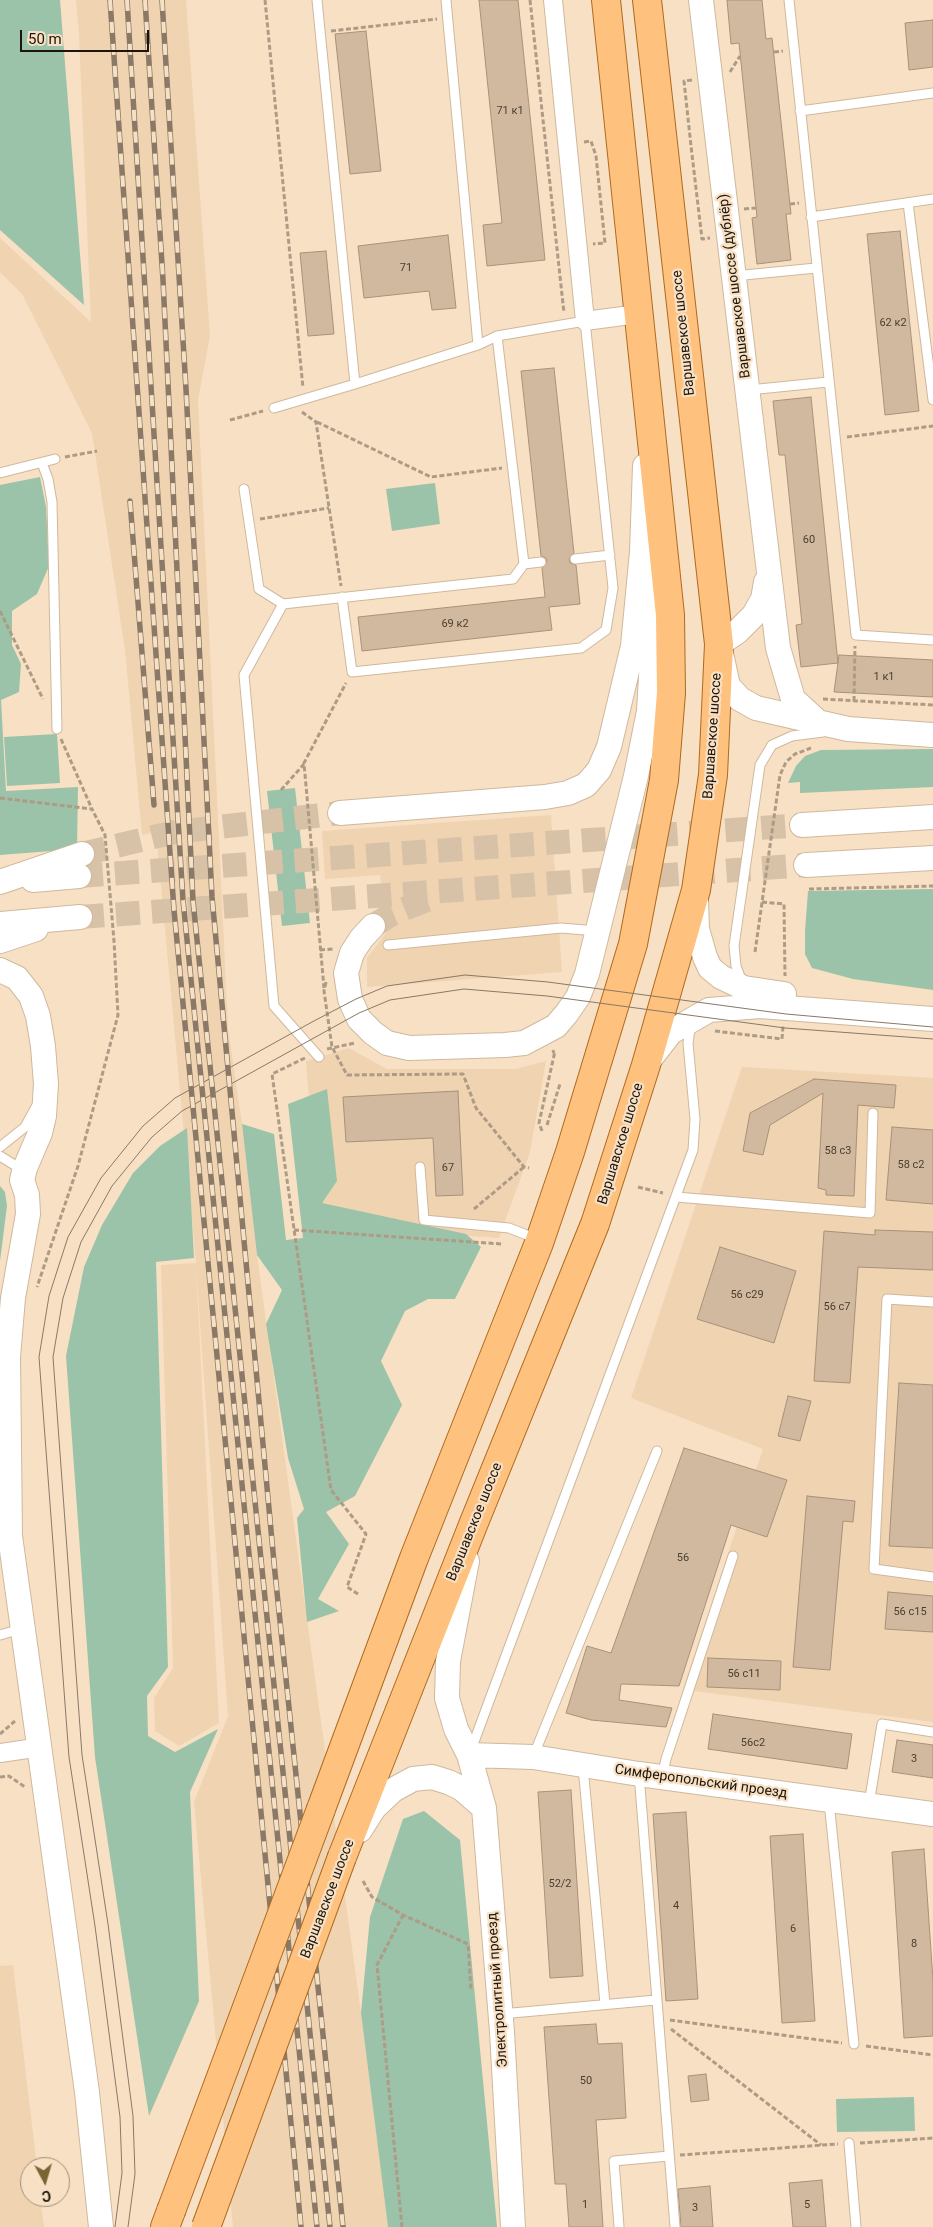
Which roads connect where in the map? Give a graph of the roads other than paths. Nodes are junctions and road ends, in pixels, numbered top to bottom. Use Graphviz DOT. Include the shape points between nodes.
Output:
graph roads {
  1 [pos="317,0"];
  2 [pos="446,0"];
  3 [pos="553,0"];
  4 [pos="606,0"];
  5 [pos="647,0"];
  6 [pos="700,0"];
  7 [pos="789,0"];
  8 [pos="933,93"];
  9 [pos="800,111"];
  10 [pos="933,199"];
  11 [pos="908,203"];
  12 [pos="811,217"];
  13 [pos="816,268"];
  14 [pos="733,277"];
  15 [pos="638,314"];
  16 [pos="586,321"];
  17 [pos="497,336"];
  18 [pos="478,345"];
  19 [pos="828,382"];
  20 [pos="355,384"];
  21 [pos="746,390"];
  22 [pos="647,391"];
  23 [pos="933,400"];
  24 [pos="274,408"];
  25 [pos="55,459"];
  26 [pos="42,463"];
  27 [pos="0,473"];
  28 [pos="244,489"];
  29 [pos="660,519"];
  30 [pos="610,555"];
  31 [pos="575,558"];
  32 [pos="541,562"];
  33 [pos="524,564"];
  34 [pos="767,573"];
  35 [pos="342,597"];
  36 [pos="283,604"];
  37 [pos="933,640"];
  38 [pos="718,644"];
  39 [pos="817,710"];
  40 [pos="57,729"];
  41 [pos="848,729"];
  42 [pos="933,735"];
  43 [pos="340,813"];
  44 [pos="933,817"];
  45 [pos="802,825"];
  46 [pos="933,858"];
  47 [pos="81,865"];
  48 [pos="806,865"];
  49 [pos="0,883"];
  50 [pos="696,890"];
  51 [pos="0,924"];
  52 [pos="373,926"];
  53 [pos="598,931"];
  54 [pos="0,942"];
  55 [pos="388,945"];
  56 [pos="0,970"];
  57 [pos="744,988"];
  58 [pos="760,1006"];
  59 [pos="933,1006"];
  60 [pos="933,1019"];
  61 [pos="701,1025"];
  62 [pos="318,1055"];
  63 [pos="646,1064"];
  64 [pos="46,1084"];
  65 [pos="873,1112"];
  66 [pos="0,1147"];
  67 [pos="0,1156"];
  68 [pos="420,1167"];
  69 [pos="22,1180"];
  70 [pos="676,1197"];
  71 [pos="540,1240"];
  72 [pos="7,1300"];
  73 [pos="933,1302"];
  74 [pos="657,1451"];
  75 [pos="473,1525"];
  76 [pos="5,1529"];
  77 [pos="733,1556"];
  78 [pos="933,1577"];
  79 [pos="23,1629"];
  80 [pos="0,1635"];
  81 [pos="933,1732"];
  82 [pos="41,1747"];
  83 [pos="0,1753"];
  84 [pos="470,1755"];
  85 [pos="533,1757"];
  86 [pos="583,1765"];
  87 [pos="651,1776"];
  88 [pos="828,1799"];
  89 [pos="869,1804"];
  90 [pos="484,1808"];
  91 [pos="933,1814"];
  92 [pos="344,1854"];
  93 [pos="656,2000"];
  94 [pos="604,2004"];
  95 [pos="500,2014"];
  96 [pos="854,2044"];
  97 [pos="849,2143"];
  98 [pos="669,2156"];
  99 [pos="168,2219"];
  100 [pos="101,2227"];
  101 [pos="206,2227"];
  102 [pos="513,2227"];
  103 [pos="619,2227"];
  104 [pos="675,2227"];
  105 [pos="856,2227"];
  1 -- 20 [label="lane"];
  2 -- 18 [label="lane"];
  3 -- 16 [label="street"];
  4 -- 15 [label="main road"];
  5 -- 38 [label="main road, Варшавское шоссе"];
  6 -- 14 [label="main road, Варшавское шоссе (дублёр)"];
  7 -- 9 [label="lane"];
  8 -- 9 [label="lane"];
  9 -- 12 [label="lane"];
  10 -- 11 [label="lane"];
  11 -- 12 [label="lane"];
  11 -- 23 [label="lane"];
  12 -- 13 [label="lane"];
  13 -- 14 [label="lane"];
  13 -- 19 [label="lane"];
  14 -- 21 [label="main road, Варшавское шоссе (дублёр)"];
  15 -- 16 [label="street"];
  15 -- 22 [label="main road"];
  16 -- 17 [label="lane"];
  16 -- 30 [label="lane"];
  17 -- 18 [label="lane"];
  17 -- 33 [label="lane"];
  18 -- 20 [label="lane"];
  19 -- 21 [label="lane"];
  19 -- 37 [label="lane" via="856,635"];
  20 -- 24 [label="lane"];
  21 -- 34 [label="main road, Варшавское шоссе (дублёр)"];
  22 -- 29 [label="main road"];
  22 -- 43 [label="main road" via="642,552 633,646 609,747 599,770 586,785 568,793 545,797"];
  25 -- 26 [label="lane"];
  26 -- 27 [label="lane"];
  26 -- 40 [label="lane" via="52,502"];
  28 -- 36 [label="lane" via="259,589"];
  29 -- 53 [label="main road" via="648,711 636,776"];
  29 -- 71 [label="main road" via="671,654 664,780 633,944"];
  30 -- 31 [label="lane"];
  30 -- 35 [label="lane" via="613,588 606,630 581,648 352,672"];
  32 -- 33 [label="lane"];
  33 -- 35 [label="lane" via="513,579"];
  34 -- 38 [label="main road, Варшавское шоссе (дублёр)" via="763,599 754,615 737,632"];
  34 -- 39 [label="main road, Варшавское шоссе (дублёр)" via="778,648 793,698"];
  35 -- 36 [label="lane"];
  36 -- 62 [label="lane" via="244,674 274,1006"];
  38 -- 39 [label="main road" via="728,686 740,699 756,708"];
  38 -- 50 [label="main road, Варшавское шоссе" via="713,775"];
  39 -- 41 [label="main road"];
  41 -- 42 [label="main road"];
  41 -- 57 [label="lane" via="792,736 772,745 760,765 734,946 736,966"];
  44 -- 45 [label="main road"];
  46 -- 48 [label="main road"];
  47 -- 49 [label="main road"];
  50 -- 57 [label="main road" via="697,929 710,968"];
  50 -- 63 [label="main road, Варшавское шоссе"];
  51 -- 54 [label="main road" via="74,917"];
  52 -- 53 [label="main road" via="352,953 346,973 350,999 359,1019 373,1033 387,1043 409,1048 524,1043 556,1026 578,997 588,974"];
  53 -- 55 [label="lane" via="561,928"];
  56 -- 64 [label="main road" via="17,978 31,996 38,1016"];
  57 -- 58 [label="lane"];
  57 -- 59 [label="main road"];
  58 -- 60 [label="main road"];
  58 -- 61 [label="main road" via="709,1010"];
  61 -- 63 [label="main road" via="671,1032"];
  61 -- 70 [label="lane" via="688,1043 695,1119 693,1150"];
  63 -- 75 [label="main road, Варшавское шоссе" via="596,1224"];
  64 -- 66 [label="lane" via="25,1127"];
  64 -- 69 [label="main road" via="40,1133"];
  65 -- 70 [label="lane" via="870,1213"];
  67 -- 69 [label="lane" via="16,1166"];
  68 -- 71 [label="lane" via="424,1220 509,1228"];
  69 -- 72 [label="main road" via="28,1214"];
  70 -- 84 [label="lane"];
  71 -- 99 [label="main road, bridge" via="414,1558"];
  72 -- 76 [label="main road"];
  73 -- 78 [label="lane" via="887,1299 874,1569"];
  74 -- 85 [label="lane"];
  75 -- 84 [label="main road, Электролитный проезд" via="448,1662 447,1698 456,1729"];
  75 -- 92 [label="main road, Варшавское шоссе"];
  76 -- 79 [label="main road"];
  77 -- 87 [label="lane" via="666,1759"];
  79 -- 80 [label="lane"];
  79 -- 82 [label="main road"];
  81 -- 89 [label="lane" via="882,1724"];
  82 -- 83 [label="street"];
  82 -- 100 [label="main road" via="87,2092"];
  84 -- 85 [label="main road, Симферопольский проезд"];
  84 -- 90 [label="main road, Электролитный проезд"];
  85 -- 86 [label="main road, Симферопольский проезд"];
  86 -- 87 [label="main road, Симферопольский проезд"];
  86 -- 94 [label="lane"];
  87 -- 88 [label="main road, Симферопольский проезд"];
  87 -- 93 [label="lane"];
  88 -- 89 [label="main road, Симферопольский проезд"];
  88 -- 96 [label="lane"];
  89 -- 91 [label="main road, Симферопольский проезд"];
  90 -- 92 [label="main road" via="461,1788 448,1782 432,1777 412,1779 393,1790 374,1808"];
  90 -- 95 [label="main road, Электролитный проезд"];
  92 -- 101 [label="main road, Варшавское шоссе, bridge"];
  93 -- 94 [label="lane"];
  93 -- 98 [label="lane"];
  94 -- 95 [label="lane"];
  95 -- 102 [label="main road, Электролитный проезд"];
  97 -- 105 [label="lane"];
  98 -- 103 [label="lane" via="614,2161"];
  98 -- 104 [label="lane"];
}
